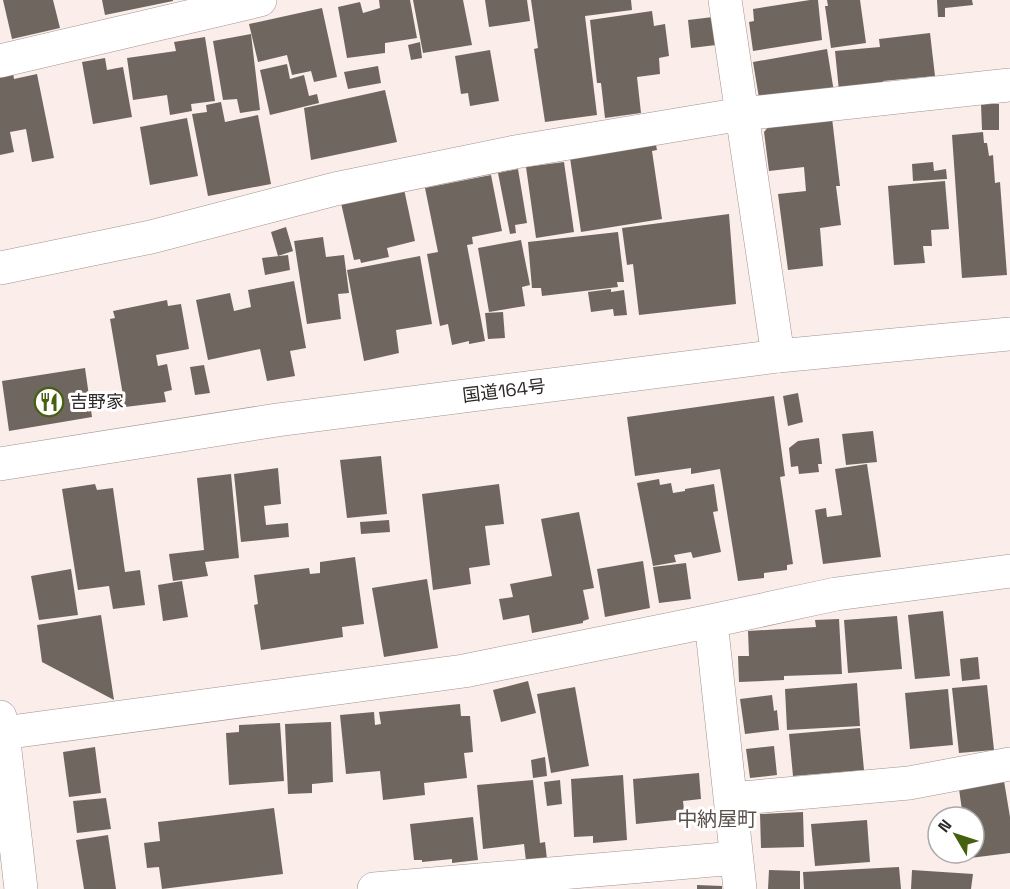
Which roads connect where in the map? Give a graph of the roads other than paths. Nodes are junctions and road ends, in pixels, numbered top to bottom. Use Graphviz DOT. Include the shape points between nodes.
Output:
graph roads {
  1 [pos="260,0"];
  2 [pos="724,0"];
  3 [pos="0,61"];
  4 [pos="1010,86"];
  5 [pos="742,114"];
  6 [pos="0,268"];
  7 [pos="1010,334"];
  8 [pos="778,356"];
  9 [pos="0,464"];
  10 [pos="1010,570"];
  11 [pos="711,621"];
  12 [pos="2,725"];
  13 [pos="1010,764"];
  14 [pos="730,799"];
  15 [pos="738,874"];
  16 [pos="21,889"];
  17 [pos="374,889"];
  1 -- 3 [label="main road"];
  2 -- 5 [label="main road"];
  4 -- 5 [label="main road"];
  5 -- 6 [label="main road" via="515,152"];
  5 -- 8 [label="main road"];
  7 -- 8 [label="main road, 国道164号"];
  8 -- 9 [label="main road, 国道164号" via="277,420"];
  10 -- 11 [label="main road" via="836,594"];
  11 -- 12 [label="main road" via="464,670"];
  11 -- 14 [label="main road"];
  12 -- 16 [label="main road"];
  13 -- 14 [label="main road" via="909,783"];
  14 -- 15 [label="main road"];
  15 -- 17 [label="main road"];
}
